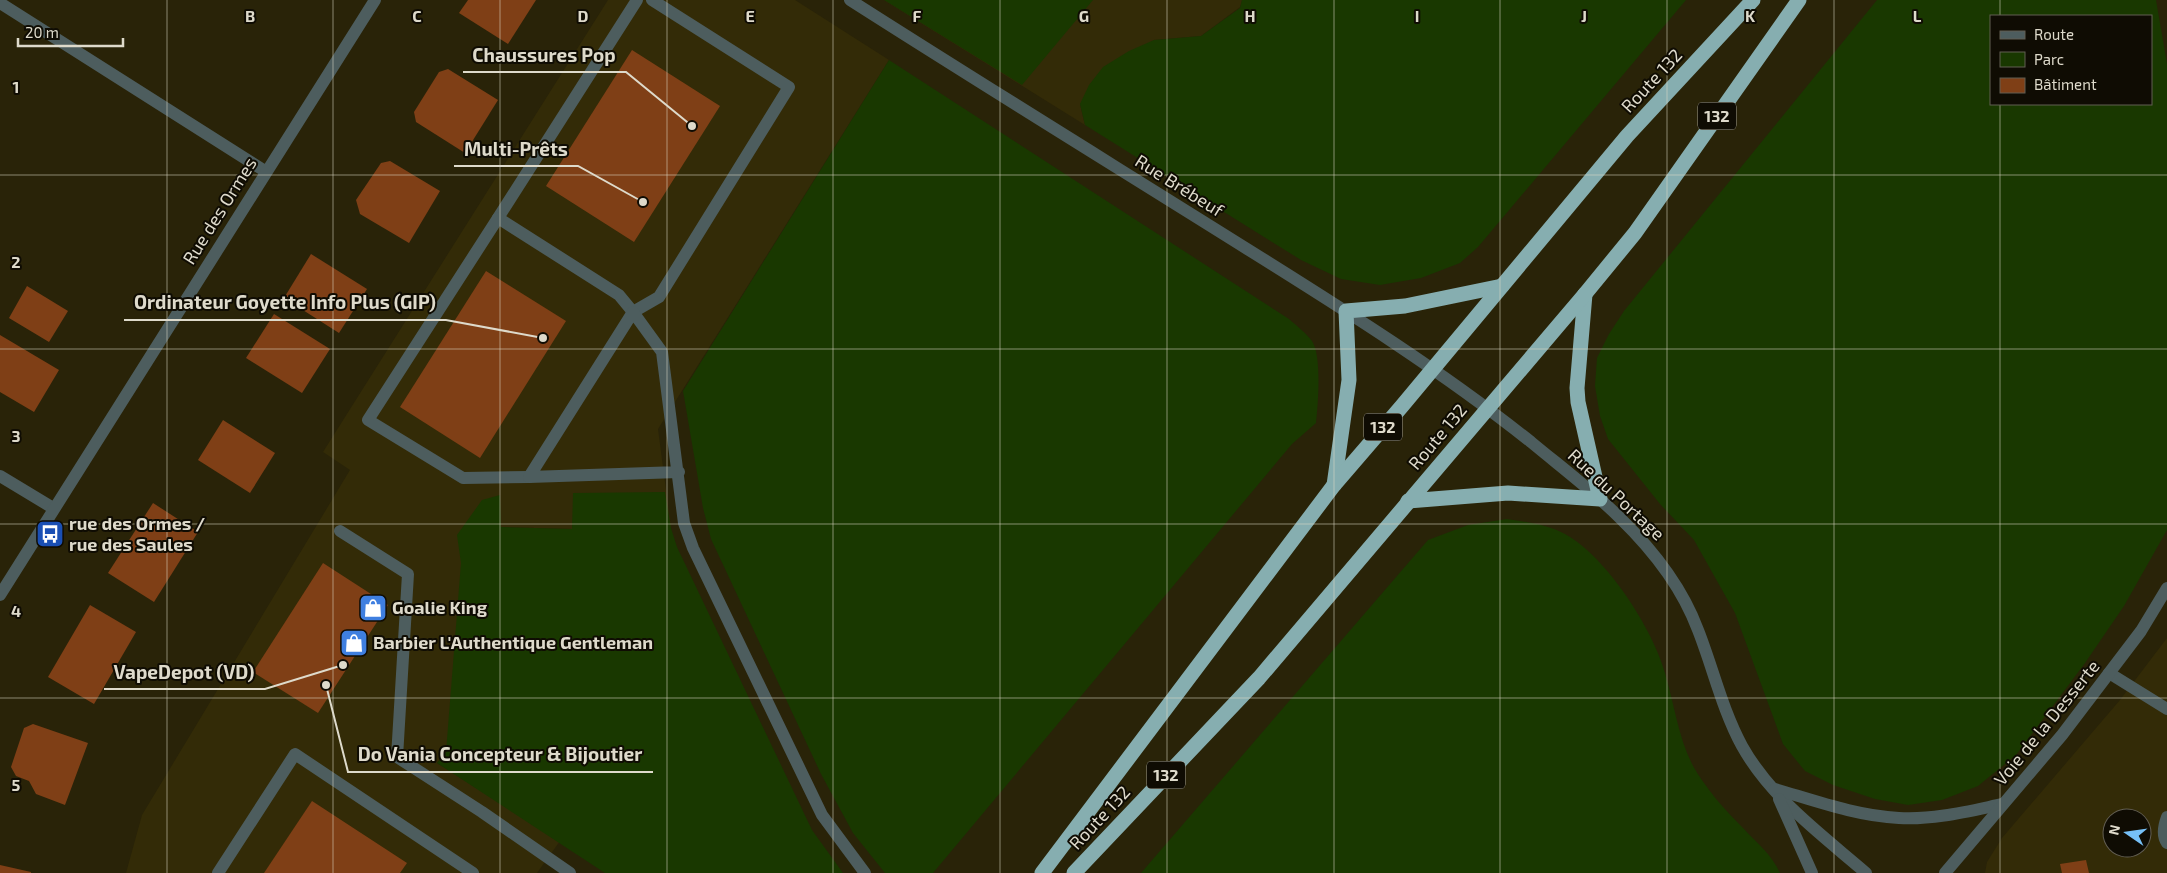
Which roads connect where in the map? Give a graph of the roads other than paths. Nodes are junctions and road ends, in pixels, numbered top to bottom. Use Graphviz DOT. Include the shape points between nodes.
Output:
graph roads {
  1 [pos="375,0"];
  2 [pos="637,0"];
  3 [pos="652,0"];
  4 [pos="850,0"];
  5 [pos="1753,0"];
  6 [pos="1799,0"];
  7 [pos="0,3"];
  8 [pos="265,172"];
  9 [pos="498,218"];
  10 [pos="1502,286"];
  11 [pos="1585,294"];
  12 [pos="1346,311"];
  13 [pos="632,312"];
  14 [pos="1432,369"];
  15 [pos="1487,408"];
  16 [pos="679,472"];
  17 [pos="0,476"];
  18 [pos="529,477"];
  19 [pos="1334,485"];
  20 [pos="1600,499"];
  21 [pos="1408,500"];
  22 [pos="53,508"];
  23 [pos="340,531"];
  24 [pos="2167,588"];
  25 [pos="0,595"];
  26 [pos="2109,673"];
  27 [pos="2167,709"];
  28 [pos="1773,788"];
  29 [pos="2003,804"];
  30 [pos="2167,817"];
  31 [pos="2167,844"];
  32 [pos="218,873"];
  33 [pos="473,873"];
  34 [pos="570,873"];
  35 [pos="864,873"];
  36 [pos="1042,873"];
  37 [pos="1074,873"];
  38 [pos="1812,873"];
  39 [pos="1866,873"];
  40 [pos="1945,873"];
  1 -- 8 [label="street, Rue des Ormes"];
  2 -- 9 [label="street"];
  3 -- 13 [label="street" via="789,87 659,297"];
  4 -- 12 [label="street, Rue Brébeuf"];
  5 -- 10 [label="highway, Route 132 / 132" via="1627,136"];
  6 -- 11 [label="highway, Route 132 / 132" via="1635,233"];
  7 -- 8 [label="street"];
  8 -- 22 [label="street, Rue des Ormes"];
  9 -- 13 [label="street" via="619,295"];
  9 -- 18 [label="street" via="368,420 463,478"];
  10 -- 12 [label="highway" via="1405,306"];
  10 -- 14 [label="highway, Route 132 / 132"];
  11 -- 15 [label="highway, Route 132 / 132"];
  11 -- 20 [label="highway" via="1578,402"];
  12 -- 14 [label="street, Rue Brébeuf"];
  12 -- 19 [label="highway" via="1349,380"];
  13 -- 16 [label="street" via="662,352"];
  13 -- 18 [label="street"];
  14 -- 15 [label="street, Rue Brébeuf"];
  14 -- 19 [label="highway, Route 132 / 132"];
  15 -- 20 [label="street, Rue du Portage"];
  15 -- 21 [label="highway, Route 132 / 132"];
  16 -- 18 [label="street"];
  16 -- 35 [label="street" via="684,523 693,548 822,815"];
  17 -- 22 [label="street"];
  19 -- 36 [label="highway, Route 132 / 132"];
  20 -- 21 [label="highway" via="1508,493"];
  20 -- 28 [label="street, Rue du Portage" via="1651,551 1682,596 1698,629 1734,731 1756,768"];
  21 -- 37 [label="highway, Route 132 / 132" via="1259,678"];
  22 -- 25 [label="street, Rue des Ormes"];
  23 -- 34 [label="street" via="408,574 397,757"];
  24 -- 26 [label="street, Voie de la Desserte" via="2141,632"];
  26 -- 27 [label="street"];
  26 -- 29 [label="street, Voie de la Desserte"];
  28 -- 29 [label="street" via="1835,807 1901,818 1940,816"];
  28 -- 38 [label="street, Rue du Portage"];
  28 -- 39 [label="street, Rue du Portage" via="1797,814"];
  29 -- 40 [label="street, Voie de la Desserte"];
  30 -- 31 [label="street" via="2164,826"];
  32 -- 33 [label="street" via="295,754"];
}
